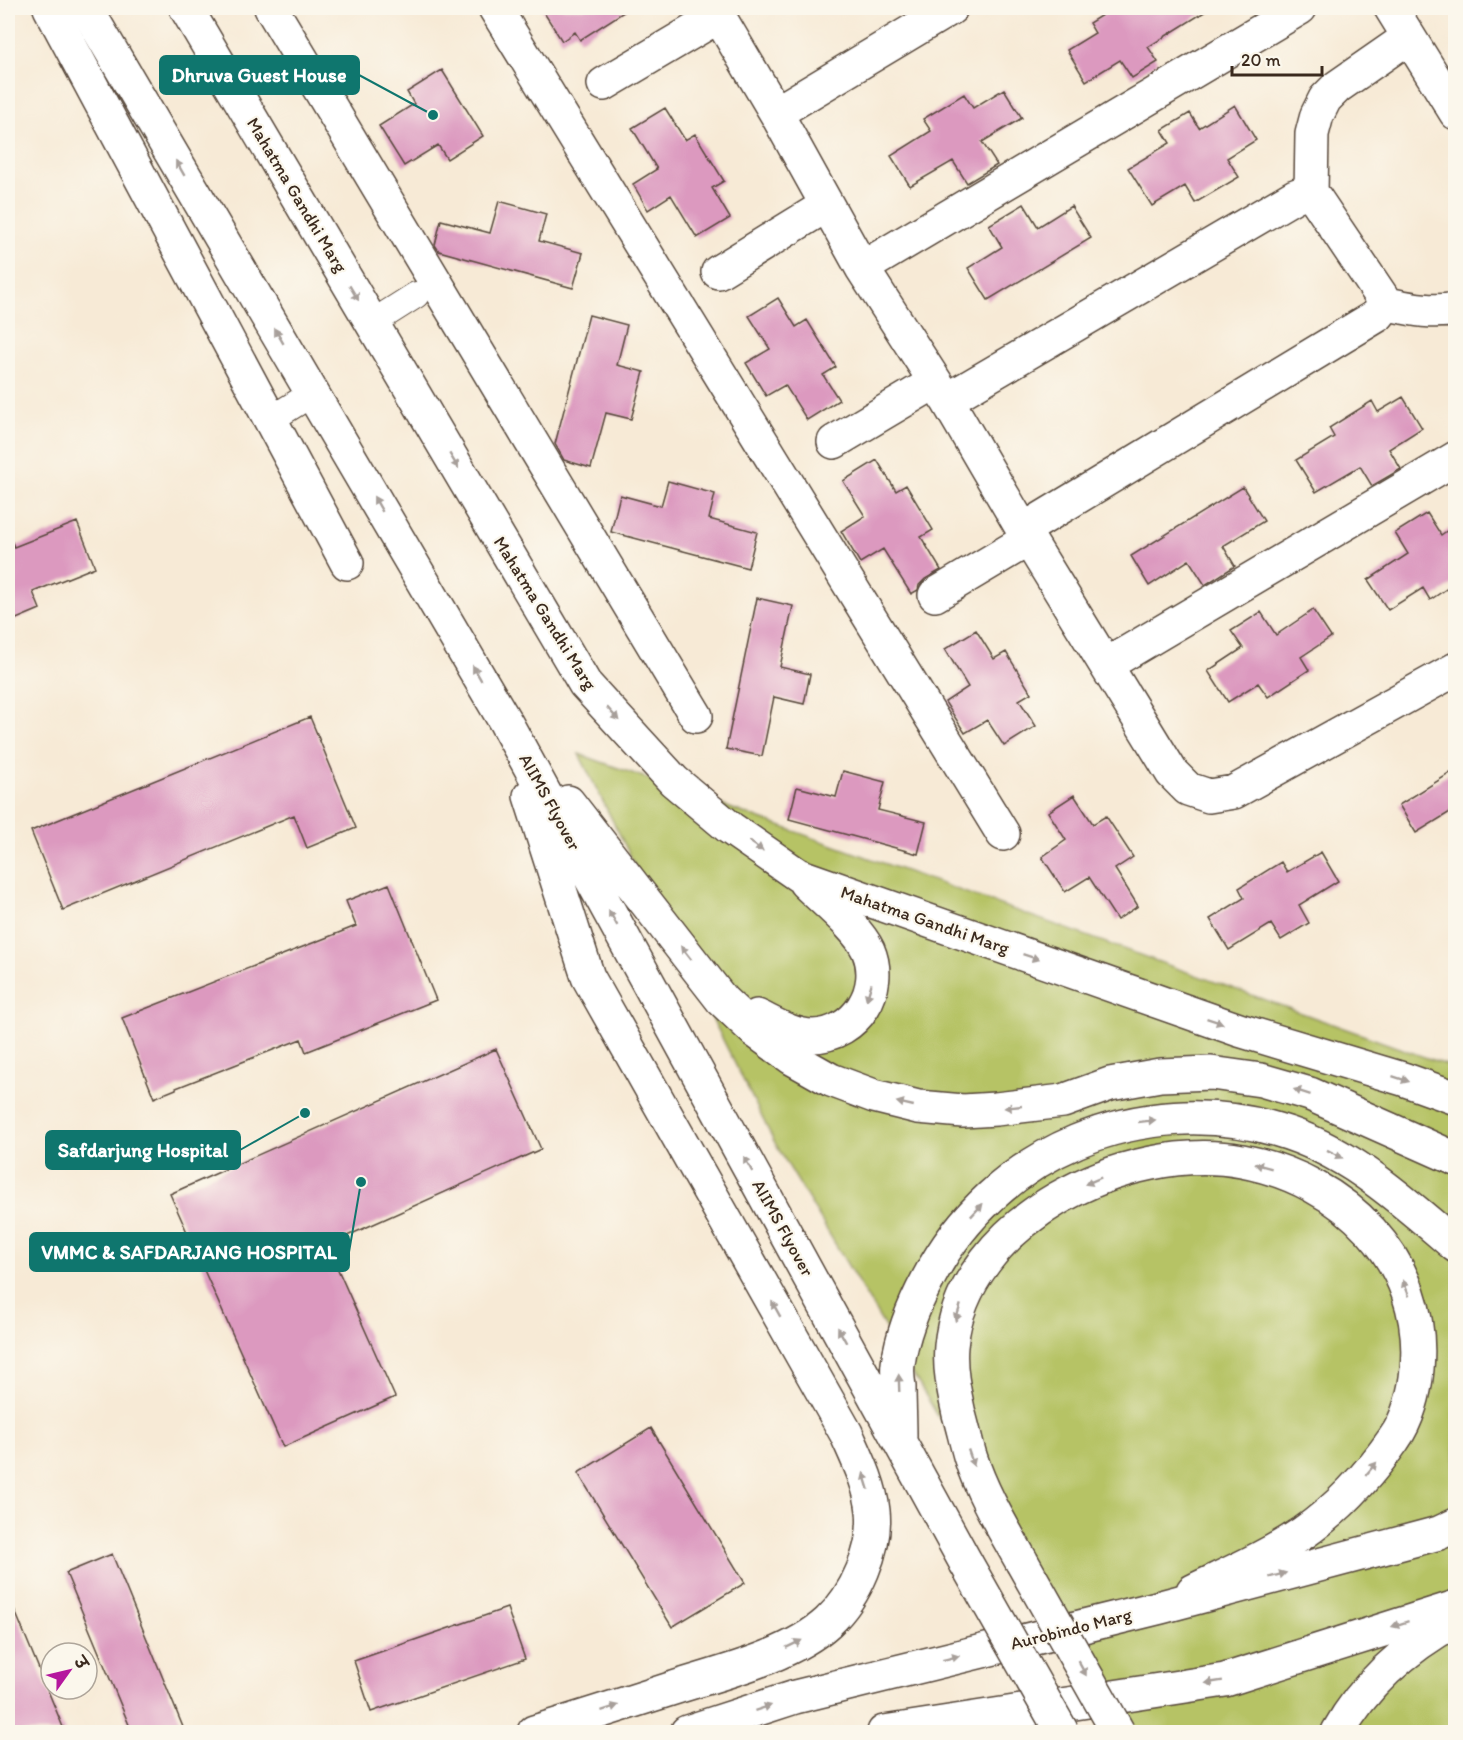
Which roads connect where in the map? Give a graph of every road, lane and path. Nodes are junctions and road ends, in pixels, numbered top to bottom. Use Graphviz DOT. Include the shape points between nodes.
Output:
graph roads {
  1 [pos="50,8"];
  2 [pos="86,8"];
  3 [pos="186,8"];
  4 [pos="273,8"];
  5 [pos="495,8"];
  6 [pos="951,8"];
  7 [pos="1300,8"];
  8 [pos="1390,8"];
  9 [pos="716,12"];
  10 [pos="1409,37"];
  11 [pos="604,84"];
  12 [pos="776,113"];
  13 [pos="1455,113"];
  14 [pos="1311,194"];
  15 [pos="828,205"];
  16 [pos="862,268"];
  17 [pos="718,272"];
  18 [pos="416,295"];
  19 [pos="1383,303"];
  20 [pos="1455,309"];
  21 [pos="372,323"];
  22 [pos="941,391"];
  23 [pos="313,393"];
  24 [pos="284,411"];
  25 [pos="834,442"];
  26 [pos="1455,458"];
  27 [pos="1026,535"];
  28 [pos="347,563"];
  29 [pos="935,595"];
  30 [pos="1106,665"];
  31 [pos="1455,669"];
  32 [pos="696,716"];
  33 [pos="506,723"];
  34 [pos="1003,834"];
  35 [pos="798,875"];
  36 [pos="722,999"];
  37 [pos="1455,1098"];
  38 [pos="1455,1160"];
  39 [pos="1455,1246"];
  40 [pos="900,1442"];
  41 [pos="1455,1525"];
  42 [pos="1161,1606"];
  43 [pos="1455,1606"];
  44 [pos="1455,1620"];
  45 [pos="534,1732"];
  46 [pos="687,1732"];
  47 [pos="884,1732"];
  48 [pos="1062,1732"];
  49 [pos="1118,1732"];
  50 [pos="1338,1732"];
  1 -- 28 [label="main road"];
  23 -- 2 [label="main road, one-way"];
  3 -- 21 [label="main road, Mahatma Gandhi Marg, one-way"];
  4 -- 32 [label="main road"];
  5 -- 34 [label="main road"];
  6 -- 12 [label="main road"];
  7 -- 16 [label="main road"];
  8 -- 10 [label="main road"];
  9 -- 11 [label="main road"];
  9 -- 12 [label="main road"];
  10 -- 13 [label="main road"];
  10 -- 14 [label="main road" via="1325,99 1312,134"];
  12 -- 15 [label="main road"];
  14 -- 19 [label="main road"];
  14 -- 22 [label="main road" via="1295,196"];
  15 -- 16 [label="main road"];
  15 -- 17 [label="main road"];
  16 -- 22 [label="main road"];
  18 -- 21 [label="street"];
  19 -- 20 [label="main road" via="1424,311"];
  19 -- 27 [label="main road" via="1378,315"];
  21 -- 35 [label="main road, Mahatma Gandhi Marg, one-way" via="585,684 674,781 730,828"];
  22 -- 25 [label="main road"];
  22 -- 27 [label="main road"];
  23 -- 24 [label="street"];
  33 -- 23 [label="main road, one-way"];
  26 -- 30 [label="main road"];
  27 -- 29 [label="main road"];
  27 -- 30 [label="main road"];
  30 -- 31 [label="main road" via="1172,773 1188,789 1209,796 1244,787"];
  36 -- 33 [label="main road, one-way"];
  40 -- 33 [label="main road, AIIMS Flyover, one-way"];
  45 -- 33 [label="main road, one-way" via="759,1661 804,1639 828,1622 863,1571 873,1535 873,1511 866,1478 846,1433 588,977"];
  35 -- 36 [label="main road, one-way" via="868,950 873,979 864,1008 842,1028 813,1036 785,1029"];
  35 -- 37 [label="main road, Mahatma Gandhi Marg, one-way" via="1239,1030"];
  38 -- 36 [label="main road, one-way" via="1310,1094 1261,1080 1211,1073 1160,1075 1110,1084 1063,1101 1029,1106 963,1111 918,1107 831,1080 755,1031"];
  40 -- 39 [label="main road, one-way" via="898,1365 919,1295 936,1263 956,1233 1006,1182 1036,1161 1101,1131 1172,1118 1244,1122 1279,1130 1346,1159"];
  40 -- 48 [label="main road, AIIMS Flyover, bridge"];
  42 -- 41 [label="main road, Aurobindo Marg, one-way" via="1439,1533"];
  46 -- 42 [label="main road, Aurobindo Marg, one-way" via="795,1697"];
  42 -- 49 [label="main road, one-way, bridge" via="1271,1552 1331,1512 1397,1436 1416,1381 1416,1323 1409,1295 1386,1248 1351,1209 1329,1194 1242,1161 1211,1157 1151,1163 1093,1180 1057,1199 1015,1229 994,1250 963,1295 955,1320 951,1374 970,1458 993,1512"];
  43 -- 47 [label="main road, one-way" via="1225,1680"];
  44 -- 50 [label="main road" via="1404,1653 1356,1701"];
}
